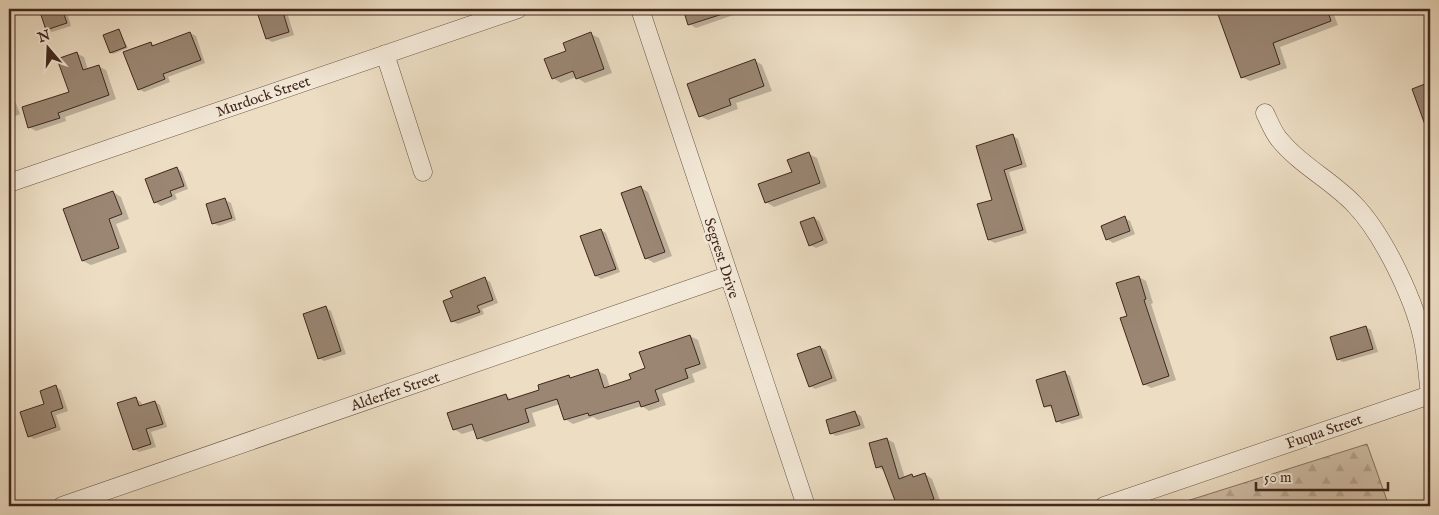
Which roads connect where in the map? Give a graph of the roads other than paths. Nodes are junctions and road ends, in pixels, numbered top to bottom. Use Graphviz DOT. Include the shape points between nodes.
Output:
graph roads {
  1 [pos="518,9"];
  2 [pos="640,9"];
  3 [pos="385,54"];
  4 [pos="1265,112"];
  5 [pos="423,172"];
  6 [pos="9,183"];
  7 [pos="727,276"];
  8 [pos="1430,395"];
  9 [pos="62,506"];
  10 [pos="806,506"];
  11 [pos="1104,506"];
  1 -- 3 [label="street, Murdock Street"];
  2 -- 7 [label="street, Segrest Drive"];
  3 -- 5 [label="street"];
  3 -- 6 [label="street, Murdock Street"];
  4 -- 8 [label="street" via="1278,138 1292,154 1338,188 1373,227 1418,318"];
  7 -- 9 [label="street, Alderfer Street"];
  7 -- 10 [label="street, Segrest Drive"];
  8 -- 11 [label="street, Fuqua Street"];
}
